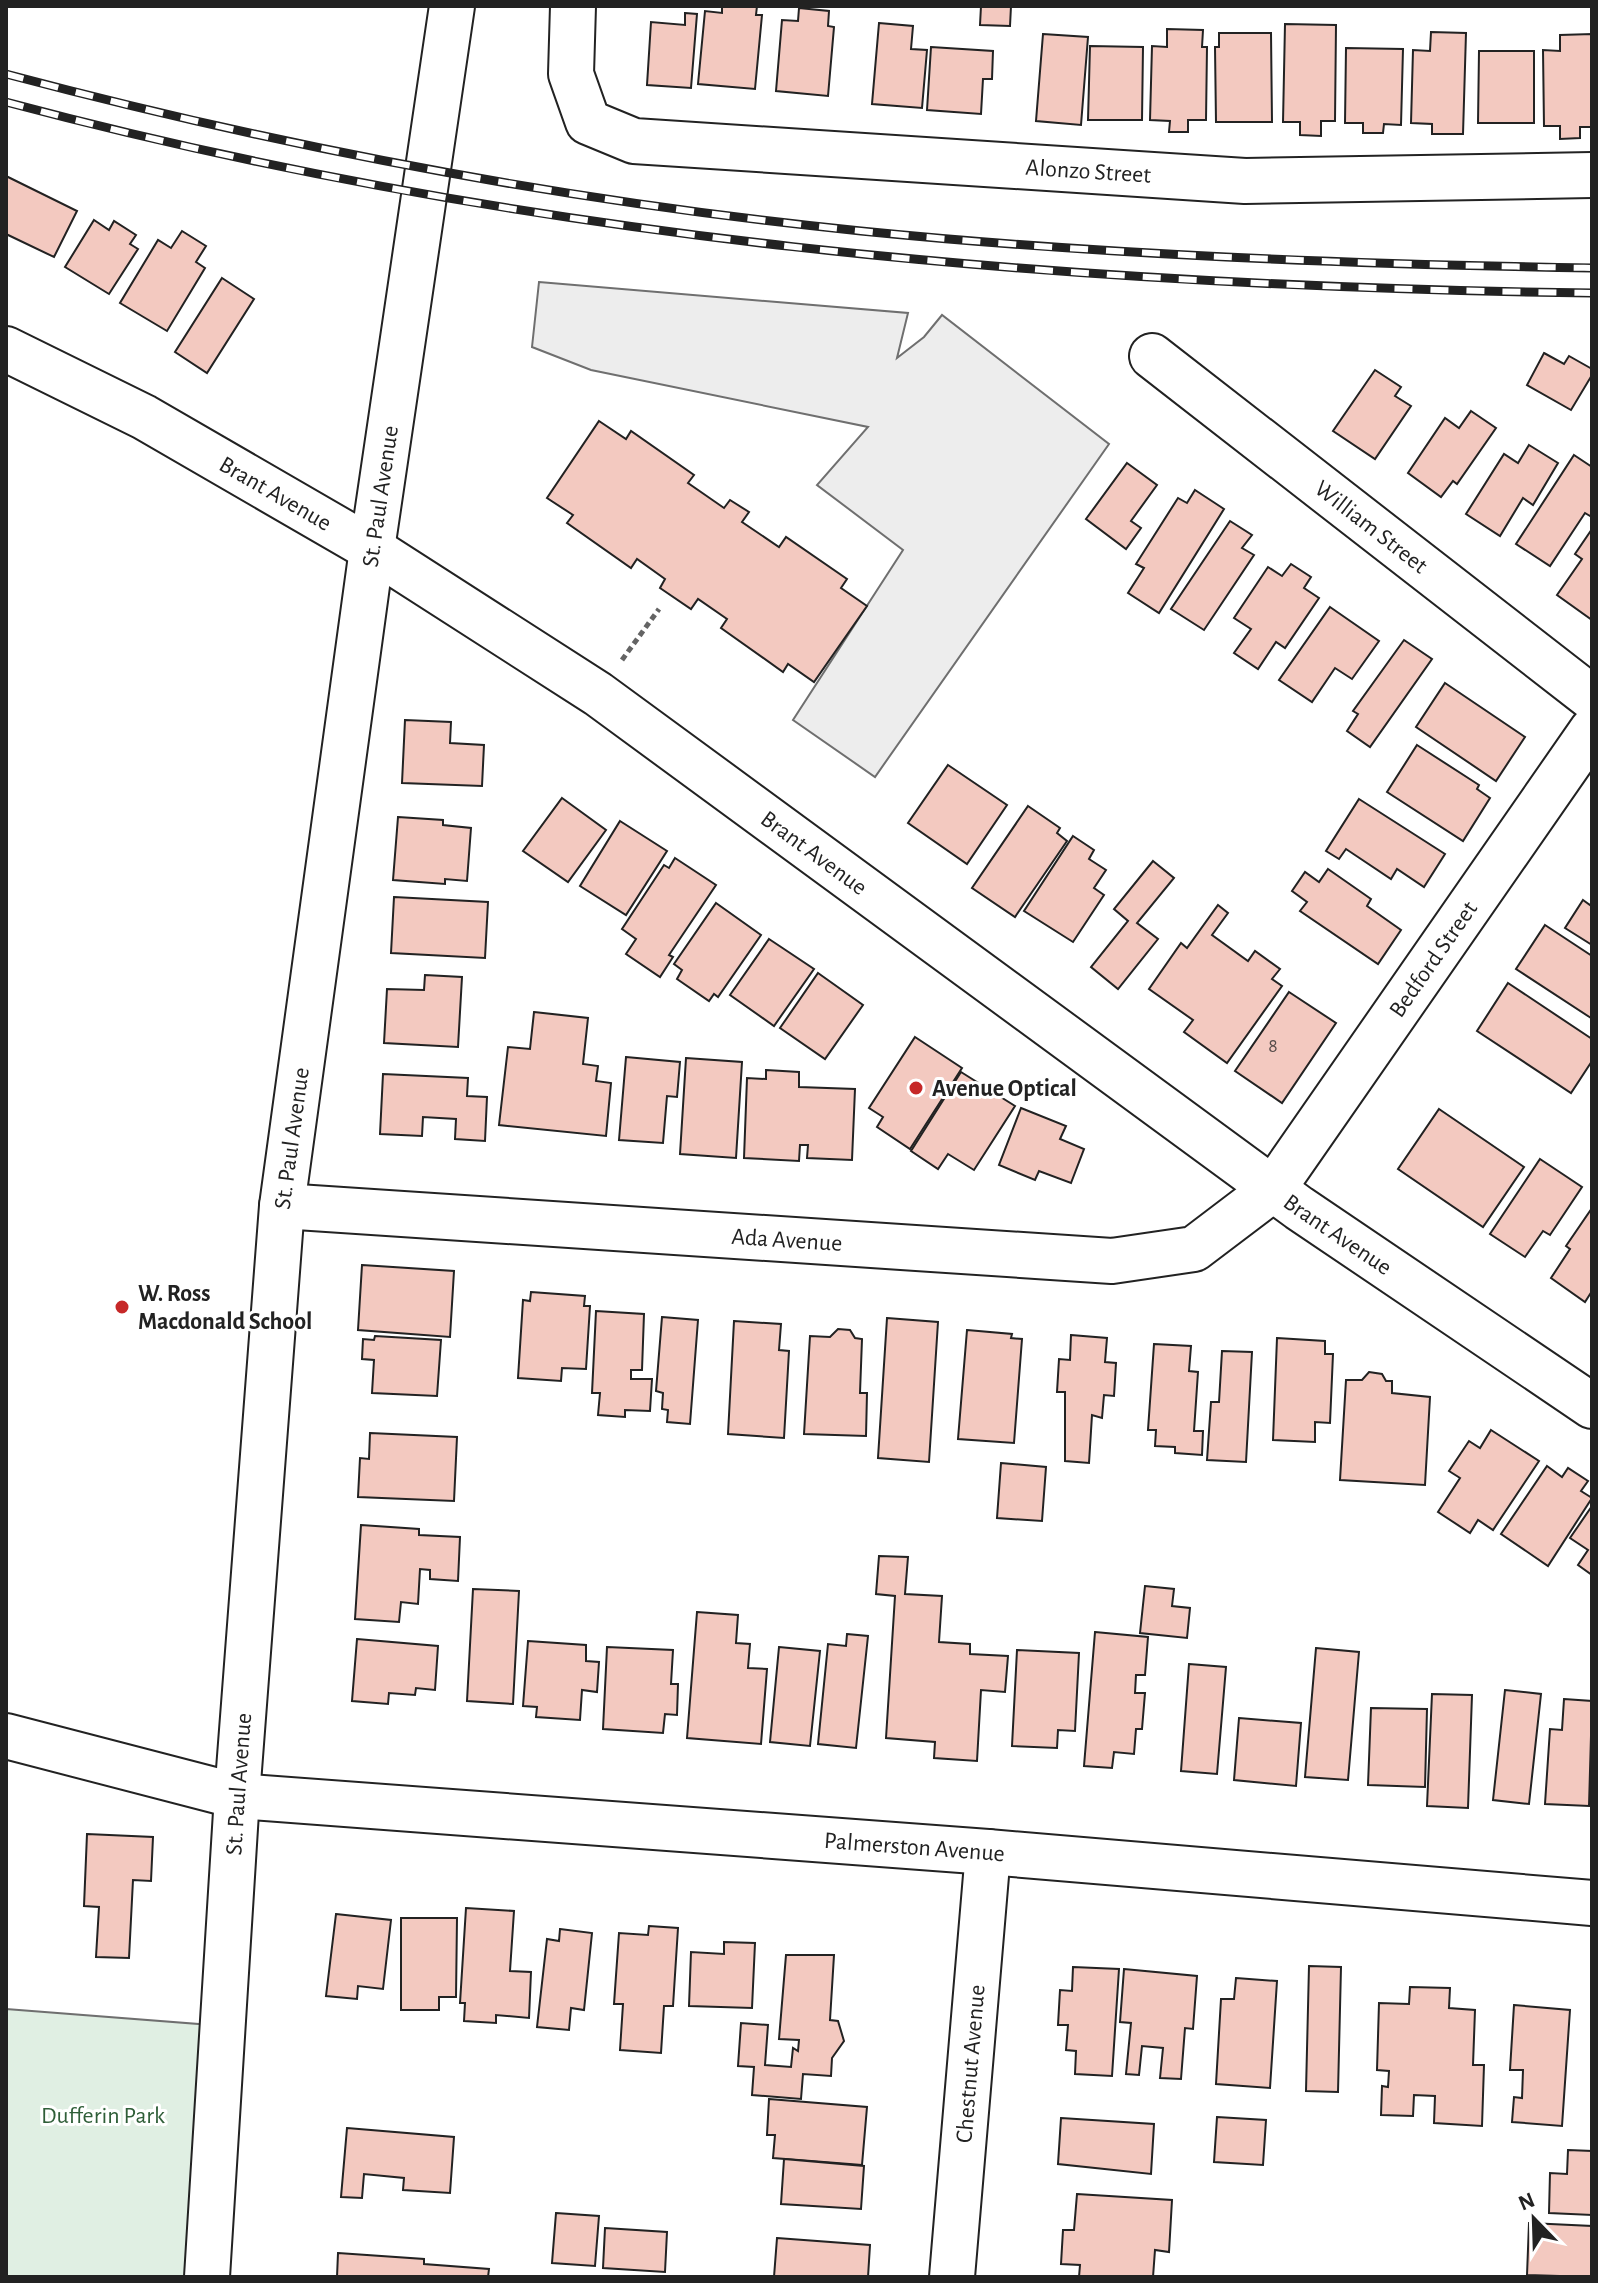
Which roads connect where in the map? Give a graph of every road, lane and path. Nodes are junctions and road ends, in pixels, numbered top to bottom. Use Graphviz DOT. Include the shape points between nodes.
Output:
graph roads {
  1 [pos="452,6"];
  2 [pos="573,6"];
  3 [pos="1592,175"];
  4 [pos="6,349"];
  5 [pos="1152,356"];
  6 [pos="372,549"];
  7 [pos="659,609"];
  8 [pos="598,694"];
  9 [pos="1591,707"];
  10 [pos="1273,1189"];
  11 [pos="282,1206"];
  12 [pos="1592,1406"];
  13 [pos="6,1736"];
  14 [pos="237,1796"];
  15 [pos="988,1852"];
  16 [pos="1592,1903"];
  17 [pos="207,2277"];
  18 [pos="952,2277"];
  1 -- 6 [label="street, St. Paul Avenue"];
  2 -- 3 [label="street, Alonzo Street" via="571,74 588,122 634,141 1245,181"];
  4 -- 6 [label="street, Brant Avenue" via="144,417"];
  5 -- 9 [label="street, William Street"];
  6 -- 8 [label="street, Brant Avenue"];
  6 -- 11 [label="street, St. Paul Avenue"];
  7 -- 8 [label="path"];
  8 -- 10 [label="street, Brant Avenue"];
  9 -- 10 [label="street, Bedford Street"];
  10 -- 11 [label="street, Ada Avenue" via="1194,1249 1112,1261"];
  10 -- 12 [label="street, Brant Avenue"];
  11 -- 14 [label="street, St. Paul Avenue"];
  13 -- 14 [label="street, Palmerston Avenue"];
  14 -- 15 [label="street, Palmerston Avenue"];
  14 -- 17 [label="street, St. Paul Avenue"];
  15 -- 16 [label="street, Palmerston Avenue"];
  15 -- 18 [label="street, Chestnut Avenue"];
}
